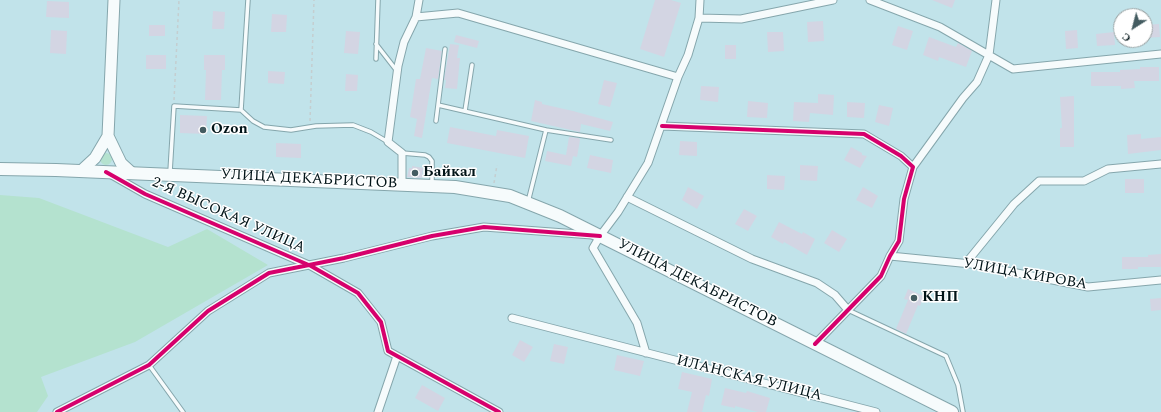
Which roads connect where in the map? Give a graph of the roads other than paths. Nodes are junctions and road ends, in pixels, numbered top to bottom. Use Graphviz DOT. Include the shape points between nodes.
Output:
graph roads {
  1 [pos="114,0"];
  2 [pos="248,0"];
  3 [pos="378,0"];
  4 [pos="419,0"];
  5 [pos="700,0"];
  6 [pos="833,0"];
  7 [pos="870,0"];
  8 [pos="996,0"];
  9 [pos="416,17"];
  10 [pos="700,18"];
  11 [pos="376,44"];
  12 [pos="445,50"];
  13 [pos="1161,54"];
  14 [pos="989,55"];
  15 [pos="376,59"];
  16 [pos="472,65"];
  17 [pos="397,71"];
  18 [pos="678,77"];
  19 [pos="438,105"];
  20 [pos="241,110"];
  21 [pos="465,111"];
  22 [pos="436,121"];
  23 [pos="662,126"];
  24 [pos="546,130"];
  25 [pos="108,136"];
  26 [pos="611,140"];
  27 [pos="388,142"];
  28 [pos="402,153"];
  29 [pos="1161,164"];
  30 [pos="913,167"];
  31 [pos="0,169"];
  32 [pos="81,171"];
  33 [pos="106,172"];
  34 [pos="132,173"];
  35 [pos="170,174"];
  36 [pos="402,184"];
  37 [pos="432,186"];
  38 [pos="628,197"];
  39 [pos="528,203"];
  40 [pos="600,236"];
  41 [pos="890,256"];
  42 [pos="966,263"];
  43 [pos="311,266"];
  44 [pos="1161,280"];
  45 [pos="848,310"];
  46 [pos="512,318"];
  47 [pos="815,344"];
  48 [pos="646,353"];
  49 [pos="397,356"];
  50 [pos="149,365"];
  51 [pos="57,412"];
  52 [pos="183,412"];
  53 [pos="378,412"];
  54 [pos="499,412"];
  55 [pos="876,412"];
  56 [pos="952,412"];
  57 [pos="963,412"];
  1 -- 25 [label="street"];
  2 -- 20 [label="lane"];
  3 -- 11 [label="lane"];
  4 -- 9 [label="street"];
  5 -- 10 [label="street"];
  6 -- 10 [label="street" via="741,19"];
  7 -- 14 [label="street" via="940,27"];
  8 -- 14 [label="street"];
  9 -- 17 [label="street" via="404,42"];
  9 -- 18 [label="street" via="458,13"];
  10 -- 18 [label="street"];
  11 -- 15 [label="lane"];
  11 -- 17 [label="lane"];
  12 -- 19 [label="lane"];
  13 -- 14 [label="street" via="1013,69"];
  14 -- 30 [label="street" via="977,82"];
  16 -- 21 [label="lane"];
  17 -- 27 [label="street"];
  18 -- 23 [label="street"];
  19 -- 21 [label="lane"];
  19 -- 22 [label="lane"];
  20 -- 27 [label="lane" via="264,127 292,130 353,125"];
  20 -- 35 [label="lane" via="174,106"];
  21 -- 24 [label="lane"];
  23 -- 30 [label="street" via="864,134 901,156"];
  23 -- 38 [label="street" via="648,163"];
  24 -- 26 [label="lane"];
  24 -- 39 [label="lane"];
  25 -- 32 [label="street" via="96,158"];
  25 -- 34 [label="street" via="120,162"];
  27 -- 28 [label="street"];
  28 -- 36 [label="street"];
  28 -- 37 [label="lane" via="429,157 432,161"];
  29 -- 42 [label="street" via="1108,169 1084,181 1039,181 1014,204"];
  30 -- 41 [label="street" via="904,199 899,241"];
  31 -- 32 [label="main road, УЛИЦА ДЕКАБРИСТОВ"];
  32 -- 33 [label="main road, УЛИЦА ДЕКАБРИСТОВ"];
  33 -- 34 [label="main road, УЛИЦА ДЕКАБРИСТОВ"];
  33 -- 43 [label="street, 2-Я ВЫСОКАЯ УЛИЦА" via="146,194"];
  34 -- 35 [label="main road, УЛИЦА ДЕКАБРИСТОВ"];
  35 -- 36 [label="main road, УЛИЦА ДЕКАБРИСТОВ"];
  36 -- 37 [label="main road, УЛИЦА ДЕКАБРИСТОВ"];
  37 -- 39 [label="main road, УЛИЦА ДЕКАБРИСТОВ" via="510,196"];
  38 -- 40 [label="street"];
  38 -- 45 [label="street" via="752,259 817,283 835,295"];
  39 -- 40 [label="main road, УЛИЦА ДЕКАБРИСТОВ"];
  40 -- 43 [label="street" via="484,227 432,236"];
  40 -- 47 [label="main road, УЛИЦА ДЕКАБРИСТОВ"];
  40 -- 48 [label="street" via="594,248 637,323"];
  41 -- 42 [label="street, УЛИЦА КИРОВА"];
  41 -- 45 [label="street" via="881,276"];
  42 -- 44 [label="street, УЛИЦА КИРОВА" via="1088,287"];
  43 -- 49 [label="street, 2-Я ВЫСОКАЯ УЛИЦА" via="358,293 381,322 388,351"];
  43 -- 50 [label="street" via="269,273 208,311"];
  45 -- 47 [label="street"];
  45 -- 57 [label="lane" via="946,356 958,385"];
  46 -- 48 [label="street, ИЛАНСКАЯ УЛИЦА"];
  47 -- 56 [label="main road, УЛИЦА ДЕКАБРИСТОВ"];
  48 -- 55 [label="street, ИЛАНСКАЯ УЛИЦА"];
  49 -- 53 [label="street"];
  49 -- 54 [label="street, 2-Я ВЫСОКАЯ УЛИЦА"];
  50 -- 51 [label="street"];
  50 -- 52 [label="lane"];
}
